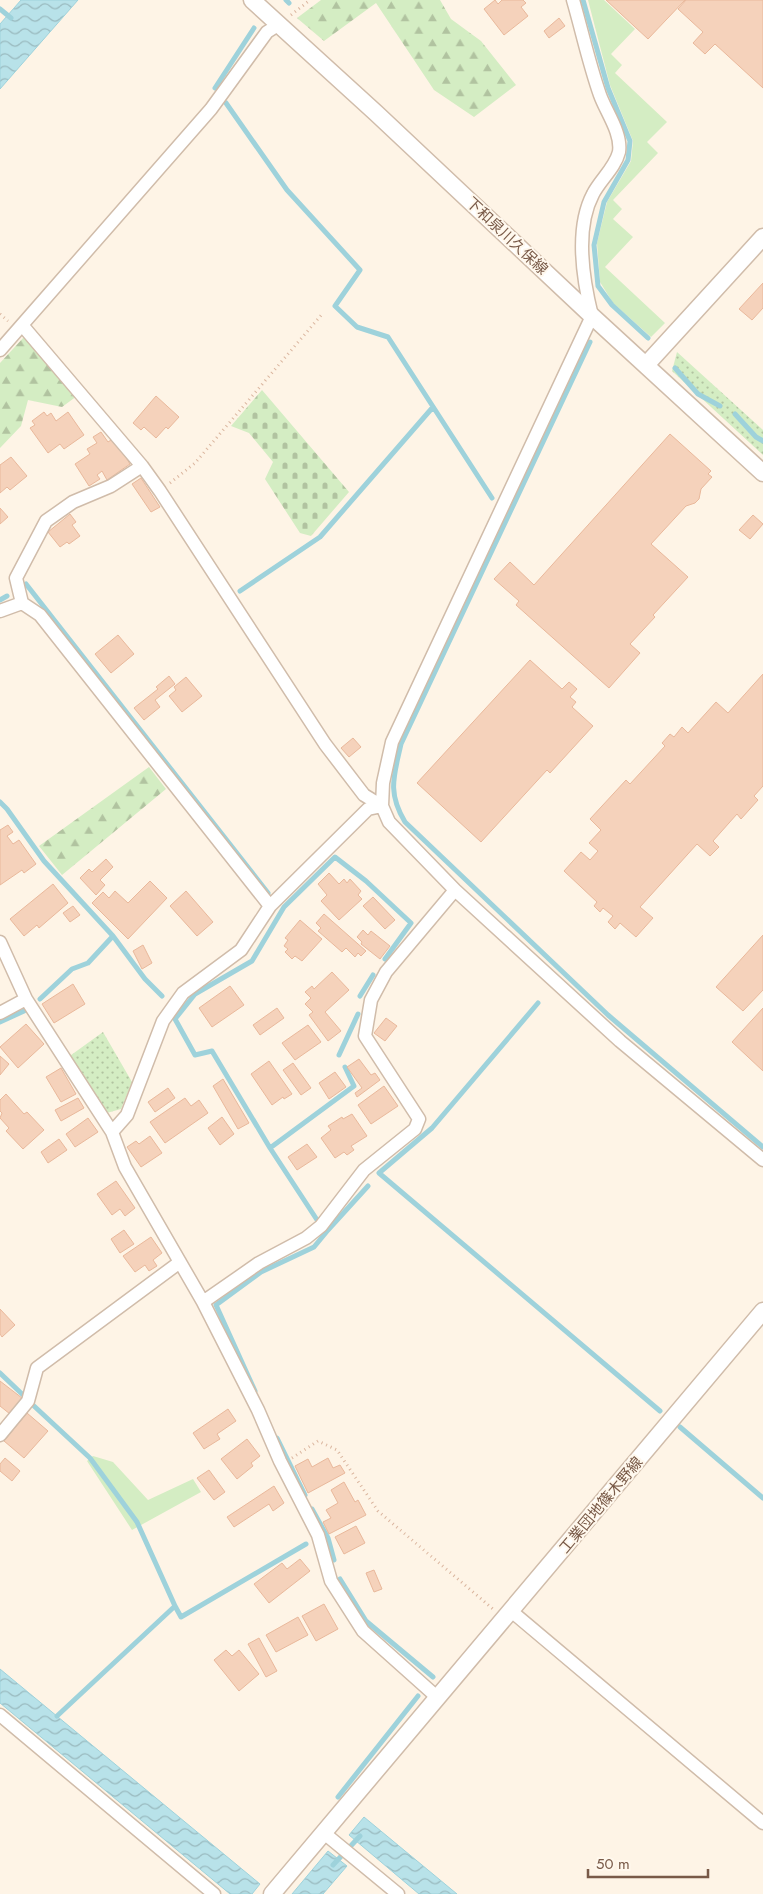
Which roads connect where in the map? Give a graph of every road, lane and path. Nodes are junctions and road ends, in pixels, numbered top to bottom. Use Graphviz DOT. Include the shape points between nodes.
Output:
graph roads {
  1 [pos="252,0"];
  2 [pos="310,0"];
  3 [pos="573,0"];
  4 [pos="278,25"];
  5 [pos="763,237"];
  6 [pos="323,313"];
  7 [pos="592,316"];
  8 [pos="22,325"];
  9 [pos="0,350"];
  10 [pos="646,365"];
  11 [pos="142,466"];
  12 [pos="763,473"];
  13 [pos="160,491"];
  14 [pos="22,603"];
  15 [pos="0,611"];
  16 [pos="382,806"];
  17 [pos="455,890"];
  18 [pos="270,906"];
  19 [pos="0,942"];
  20 [pos="26,999"];
  21 [pos="0,1013"];
  22 [pos="112,1132"];
  23 [pos="763,1160"];
  24 [pos="180,1262"];
  25 [pos="203,1302"];
  26 [pos="763,1311"];
  27 [pos="0,1435"];
  28 [pos="295,1457"];
  29 [pos="507,1614"];
  30 [pos="438,1698"];
  31 [pos="0,1715"];
  32 [pos="763,1823"];
  33 [pos="324,1833"];
  34 [pos="214,1894"];
  35 [pos="272,1894"];
  36 [pos="398,1894"];
  1 -- 4 [label="street, 下和泉川久保線"];
  2 -- 4 [label="path"];
  3 -- 7 [label="street" via="600,96 616,130 619,151 593,193 584,215 586,291"];
  4 -- 7 [label="street, 下和泉川久保線"];
  4 -- 8 [label="street" via="266,32 211,109"];
  5 -- 10 [label="street"];
  6 -- 13 [label="path" via="195,463"];
  7 -- 10 [label="street, 下和泉川久保線"];
  7 -- 16 [label="street" via="392,742"];
  8 -- 9 [label="street"];
  8 -- 11 [label="street"];
  10 -- 12 [label="street, 下和泉川久保線"];
  11 -- 13 [label="street"];
  11 -- 14 [label="street" via="111,486 73,502 46,521 16,578"];
  13 -- 16 [label="street" via="325,744 364,795"];
  14 -- 15 [label="street"];
  14 -- 18 [label="street" via="40,615"];
  16 -- 17 [label="street" via="389,822"];
  16 -- 18 [label="street" via="368,810"];
  17 -- 23 [label="street" via="620,1041"];
  17 -- 25 [label="street" via="386,972 370,1000 365,1036 419,1119 415,1129 364,1170 321,1226"];
  18 -- 22 [label="street" via="241,950 183,993 163,1021 127,1115"];
  19 -- 20 [label="street"];
  20 -- 21 [label="street"];
  20 -- 22 [label="street"];
  22 -- 24 [label="street" via="125,1167"];
  24 -- 25 [label="street"];
  24 -- 27 [label="street" via="37,1368 28,1401"];
  25 -- 30 [label="street" via="318,1535 331,1582 363,1631"];
  26 -- 29 [label="street, 工業団地篠木野線"];
  28 -- 29 [label="path" via="318,1441 337,1450 378,1511"];
  29 -- 30 [label="street, 工業団地篠木野線"];
  29 -- 32 [label="street"];
  30 -- 33 [label="street, 工業団地篠木野線"];
  31 -- 34 [label="street"];
  33 -- 35 [label="street, 工業団地篠木野線"];
  33 -- 36 [label="street"];
}
